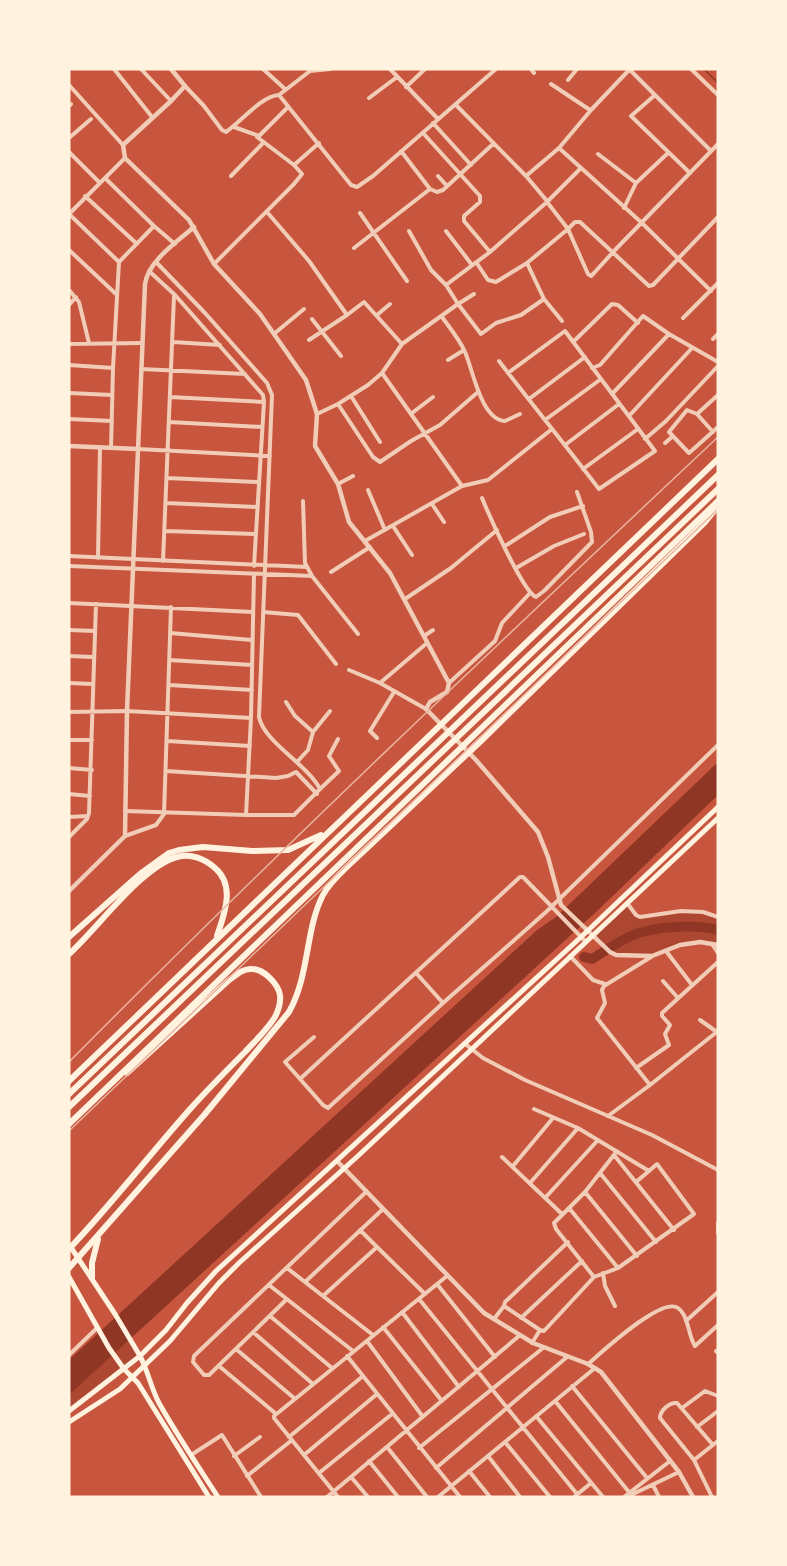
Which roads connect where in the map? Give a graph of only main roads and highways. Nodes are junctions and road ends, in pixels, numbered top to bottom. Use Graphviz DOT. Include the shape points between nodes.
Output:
graph roads {
  1 [pos="718,459"];
  2 [pos="718,475"];
  3 [pos="718,489"];
  4 [pos="718,501"];
  5 [pos="718,506"];
  6 [pos="718,807"];
  7 [pos="718,818"];
  8 [pos="330,830"];
  9 [pos="664,858"];
  10 [pos="669,864"];
  11 [pos="587,931"];
  12 [pos="69,937"];
  13 [pos="581,937"];
  14 [pos="216,939"];
  15 [pos="69,954"];
  16 [pos="69,1081"];
  17 [pos="69,1094"];
  18 [pos="69,1107"];
  19 [pos="71,1122"];
  20 [pos="99,1235"];
  21 [pos="70,1247"];
  22 [pos="79,1258"];
  23 [pos="69,1268"];
  24 [pos="92,1278"];
  25 [pos="70,1280"];
  26 [pos="140,1356"];
  27 [pos="144,1365"];
  28 [pos="124,1369"];
  29 [pos="134,1377"];
  30 [pos="69,1411"];
  31 [pos="69,1422"];
  32 [pos="209,1497"];
  33 [pos="218,1497"];
  1 -- 8 [label="highway"];
  2 -- 17 [label="highway"];
  3 -- 18 [label="highway"];
  4 -- 19 [label="highway"];
  5 -- 20 [label="highway" via="597,629 333,881 321,899 303,979 290,1012"];
  6 -- 9 [label="main road"];
  7 -- 10 [label="main road"];
  8 -- 12 [label="highway" via="288,850 203,847 169,854 140,874"];
  8 -- 14 [label="highway"];
  9 -- 10 [label="main road"];
  9 -- 11 [label="main road"];
  10 -- 11 [label="main road" via="627,903"];
  11 -- 13 [label="main road"];
  13 -- 26 [label="main road" via="216,1271"];
  13 -- 27 [label="main road" via="569,956 239,1263"];
  14 -- 15 [label="highway" via="227,902 222,876 200,858 178,857 165,861 144,878"];
  14 -- 16 [label="highway"];
  19 -- 21 [label="highway" via="244,970 252,968 275,985 280,997 274,1019"];
  20 -- 22 [label="highway"];
  20 -- 24 [label="highway"];
  21 -- 22 [label="main road"];
  22 -- 23 [label="highway"];
  22 -- 24 [label="main road"];
  24 -- 26 [label="main road"];
  25 -- 28 [label="main road"];
  26 -- 27 [label="main road"];
  26 -- 28 [label="main road"];
  27 -- 29 [label="main road"];
  27 -- 33 [label="main road" via="160,1404"];
  28 -- 29 [label="main road"];
  28 -- 30 [label="main road"];
  29 -- 31 [label="main road"];
  29 -- 32 [label="main road"];
}
